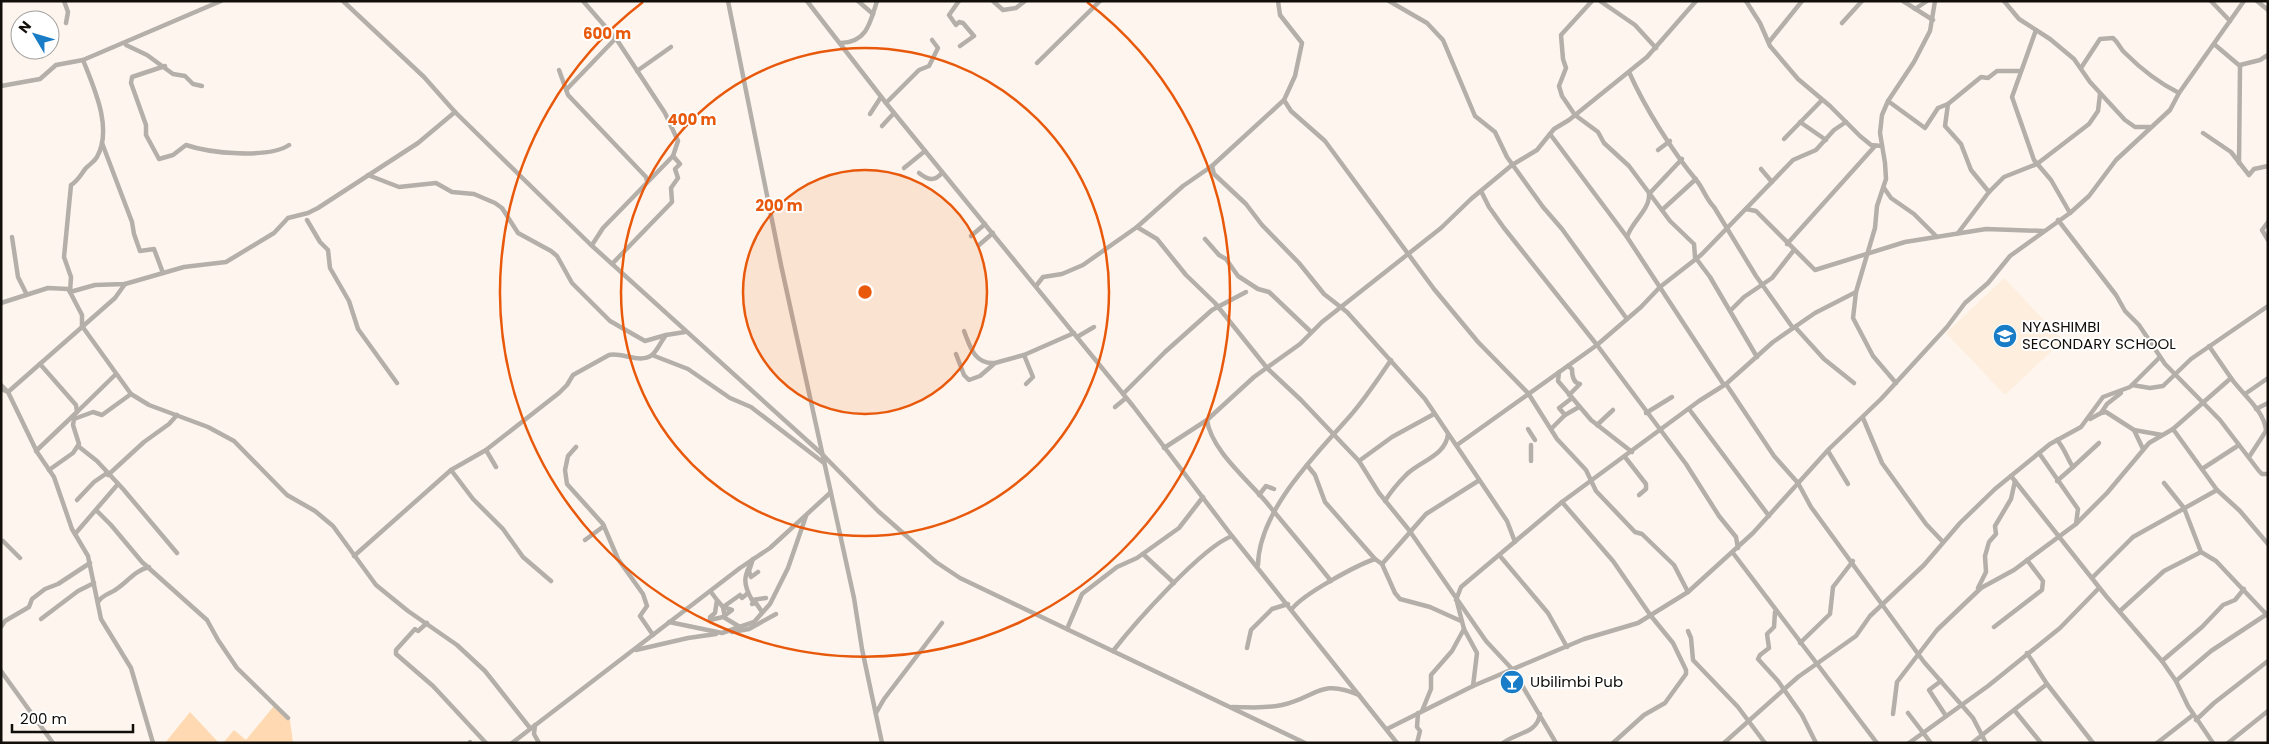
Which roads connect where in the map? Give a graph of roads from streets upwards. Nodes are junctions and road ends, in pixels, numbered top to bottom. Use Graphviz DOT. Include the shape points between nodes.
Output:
graph roads {
  1 [pos="64,1"];
  2 [pos="222,1"];
  3 [pos="343,1"];
  4 [pos="583,1"];
  5 [pos="728,1"];
  6 [pos="807,1"];
  7 [pos="858,1"];
  8 [pos="877,1"];
  9 [pos="959,1"];
  10 [pos="993,1"];
  11 [pos="1026,1"];
  12 [pos="1100,1"];
  13 [pos="1278,1"];
  14 [pos="1388,1"];
  15 [pos="1592,1"];
  16 [pos="1600,1"];
  17 [pos="1696,1"];
  18 [pos="1746,1"];
  19 [pos="1802,1"];
  20 [pos="1862,1"];
  21 [pos="1903,1"];
  22 [pos="1926,1"];
  23 [pos="1935,1"];
  24 [pos="2004,1"];
  25 [pos="2211,1"];
  26 [pos="2257,1"];
  27 [pos="2241,3"];
  28 [pos="1915,9"];
  29 [pos="2268,10"];
  30 [pos="873,14"];
  31 [pos="1933,20"];
  32 [pos="2230,22"];
  33 [pos="66,23"];
  34 [pos="1842,23"];
  35 [pos="2036,30"];
  36 [pos="616,38"];
  37 [pos="932,40"];
  38 [pos="1769,42"];
  39 [pos="841,44"];
  40 [pos="2214,44"];
  41 [pos="126,46"];
  42 [pos="960,46"];
  43 [pos="672,47"];
  44 [pos="1656,48"];
  45 [pos="2268,55"];
  46 [pos="83,60"];
  47 [pos="1037,63"];
  48 [pos="2240,65"];
  49 [pos="165,66"];
  50 [pos="2081,68"];
  51 [pos="559,70"];
  52 [pos="2020,71"];
  53 [pos="637,72"];
  54 [pos="1629,72"];
  55 [pos="1,86"];
  56 [pos="202,86"];
  57 [pos="567,89"];
  58 [pos="2179,93"];
  59 [pos="2100,94"];
  60 [pos="882,97"];
  61 [pos="1284,100"];
  62 [pos="1822,100"];
  63 [pos="1888,101"];
  64 [pos="886,103"];
  65 [pos="1948,104"];
  66 [pos="455,112"];
  67 [pos="894,113"];
  68 [pos="870,114"];
  69 [pos="1575,115"];
  70 [pos="1800,122"];
  71 [pos="1846,122"];
  72 [pos="882,126"];
  73 [pos="2150,127"];
  74 [pos="1550,134"];
  75 [pos="2203,134"];
  76 [pos="1784,139"];
  77 [pos="1826,140"];
  78 [pos="1670,141"];
  79 [pos="101,143"];
  80 [pos="289,145"];
  81 [pos="1875,146"];
  82 [pos="1882,146"];
  83 [pos="1658,150"];
  84 [pos="925,151"];
  85 [pos="673,156"];
  86 [pos="1682,159"];
  87 [pos="2239,163"];
  88 [pos="2037,164"];
  89 [pos="1512,165"];
  90 [pos="1212,166"];
  91 [pos="2268,166"];
  92 [pos="904,168"];
  93 [pos="1761,169"];
  94 [pos="919,173"];
  95 [pos="942,173"];
  96 [pos="368,176"];
  97 [pos="1696,180"];
  98 [pos="647,182"];
  99 [pos="1772,182"];
  100 [pos="1884,188"];
  101 [pos="1481,191"];
  102 [pos="1989,192"];
  103 [pos="1649,194"];
  104 [pos="1746,209"];
  105 [pos="1662,210"];
  106 [pos="2070,212"];
  107 [pos="307,220"];
  108 [pos="2058,220"];
  109 [pos="2268,222"];
  110 [pos="985,224"];
  111 [pos="1137,227"];
  112 [pos="1726,230"];
  113 [pos="2044,231"];
  114 [pos="993,233"];
  115 [pos="1958,233"];
  116 [pos="971,236"];
  117 [pos="1627,237"];
  118 [pos="1937,237"];
  119 [pos="12,238"];
  120 [pos="1205,238"];
  121 [pos="2268,240"];
  122 [pos="1787,244"];
  123 [pos="592,245"];
  124 [pos="979,245"];
  125 [pos="1794,250"];
  126 [pos="1867,253"];
  127 [pos="1407,254"];
  128 [pos="1696,259"];
  129 [pos="612,264"];
  130 [pos="164,273"];
  131 [pos="126,284"];
  132 [pos="1763,285"];
  133 [pos="1036,286"];
  134 [pos="1660,287"];
  135 [pos="70,292"];
  136 [pos="1246,292"];
  137 [pos="1856,292"];
  138 [pos="26,293"];
  139 [pos="1,303"];
  140 [pos="2268,306"];
  141 [pos="1217,308"];
  142 [pos="1342,308"];
  143 [pos="1731,310"];
  144 [pos="1627,319"];
  145 [pos="82,326"];
  146 [pos="1094,327"];
  147 [pos="1794,327"];
  148 [pos="964,331"];
  149 [pos="686,332"];
  150 [pos="1311,332"];
  151 [pos="666,335"];
  152 [pos="1076,335"];
  153 [pos="1597,345"];
  154 [pos="2209,346"];
  155 [pos="956,354"];
  156 [pos="652,355"];
  157 [pos="1024,355"];
  158 [pos="2160,356"];
  159 [pos="1757,357"];
  160 [pos="1391,360"];
  161 [pos="995,363"];
  162 [pos="40,364"];
  163 [pos="1568,366"];
  164 [pos="1267,368"];
  165 [pos="1559,372"];
  166 [pos="116,374"];
  167 [pos="2174,374"];
  168 [pos="2231,378"];
  169 [pos="2268,378"];
  170 [pos="1854,382"];
  171 [pos="397,383"];
  172 [pos="1896,383"];
  173 [pos="1026,384"];
  174 [pos="1725,384"];
  175 [pos="1,385"];
  176 [pos="2132,385"];
  177 [pos="1,389"];
  178 [pos="2123,391"];
  179 [pos="8,392"];
  180 [pos="1528,393"];
  181 [pos="131,394"];
  182 [pos="2245,394"];
  183 [pos="1124,396"];
  184 [pos="1571,396"];
  185 [pos="1672,397"];
  186 [pos="2204,403"];
  187 [pos="2268,403"];
  188 [pos="1115,407"];
  189 [pos="1578,407"];
  190 [pos="1689,409"];
  191 [pos="2256,409"];
  192 [pos="1613,410"];
  193 [pos="77,412"];
  194 [pos="2101,412"];
  195 [pos="1646,413"];
  196 [pos="1434,414"];
  197 [pos="1565,414"];
  198 [pos="177,415"];
  199 [pos="1863,418"];
  200 [pos="1207,420"];
  201 [pos="2087,421"];
  202 [pos="1597,425"];
  203 [pos="1528,429"];
  204 [pos="2173,429"];
  205 [pos="1551,430"];
  206 [pos="2134,430"];
  207 [pos="1660,431"];
  208 [pos="1333,433"];
  209 [pos="1448,434"];
  210 [pos="2162,435"];
  211 [pos="1534,440"];
  212 [pos="2057,440"];
  213 [pos="2099,443"];
  214 [pos="1457,445"];
  215 [pos="2238,445"];
  216 [pos="78,446"];
  217 [pos="1531,446"];
  218 [pos="576,447"];
  219 [pos="1164,448"];
  220 [pos="2143,448"];
  221 [pos="36,450"];
  222 [pos="486,450"];
  223 [pos="1828,450"];
  224 [pos="1632,452"];
  225 [pos="2039,453"];
  226 [pos="822,454"];
  227 [pos="1625,457"];
  228 [pos="2249,457"];
  229 [pos="1359,461"];
  230 [pos="1531,461"];
  231 [pos="824,463"];
  232 [pos="1307,465"];
  233 [pos="496,467"];
  234 [pos="2073,467"];
  235 [pos="2202,469"];
  236 [pos="49,470"];
  237 [pos="451,470"];
  238 [pos="108,474"];
  239 [pos="2268,474"];
  240 [pos="2011,476"];
  241 [pos="1478,480"];
  242 [pos="1592,481"];
  243 [pos="2015,481"];
  244 [pos="2057,481"];
  245 [pos="1798,483"];
  246 [pos="2164,483"];
  247 [pos="118,484"];
  248 [pos="1848,484"];
  249 [pos="1274,489"];
  250 [pos="2217,490"];
  251 [pos="830,493"];
  252 [pos="1259,495"];
  253 [pos="1640,495"];
  254 [pos="1203,497"];
  255 [pos="77,500"];
  256 [pos="1385,501"];
  257 [pos="1562,502"];
  258 [pos="2184,508"];
  259 [pos="96,510"];
  260 [pos="1273,512"];
  261 [pos="807,515"];
  262 [pos="1769,516"];
  263 [pos="2076,524"];
  264 [pos="604,526"];
  265 [pos="1409,530"];
  266 [pos="75,534"];
  267 [pos="1232,536"];
  268 [pos="2059,537"];
  269 [pos="585,540"];
  270 [pos="3,541"];
  271 [pos="1515,542"];
  272 [pos="1942,542"];
  273 [pos="2267,543"];
  274 [pos="1738,548"];
  275 [pos="2201,552"];
  276 [pos="177,553"];
  277 [pos="1733,553"];
  278 [pos="1143,554"];
  279 [pos="354,556"];
  280 [pos="1500,556"];
  281 [pos="20,558"];
  282 [pos="753,559"];
  283 [pos="1375,559"];
  284 [pos="2027,560"];
  285 [pos="1853,561"];
  286 [pos="90,563"];
  287 [pos="1382,564"];
  288 [pos="1258,566"];
  289 [pos="148,567"];
  290 [pos="758,572"];
  291 [pos="2092,578"];
  292 [pos="551,581"];
  293 [pos="1331,581"];
  294 [pos="94,583"];
  295 [pos="1174,583"];
  296 [pos="2099,588"];
  297 [pos="2244,589"];
  298 [pos="711,592"];
  299 [pos="1688,592"];
  300 [pos="748,593"];
  301 [pos="1975,594"];
  302 [pos="766,598"];
  303 [pos="717,600"];
  304 [pos="1457,601"];
  305 [pos="98,602"];
  306 [pos="752,604"];
  307 [pos="770,604"];
  308 [pos="1288,604"];
  309 [pos="1882,605"];
  310 [pos="723,607"];
  311 [pos="1292,609"];
  312 [pos="2120,611"];
  313 [pos="762,612"];
  314 [pos="1775,612"];
  315 [pos="776,614"];
  316 [pos="2267,615"];
  317 [pos="1651,616"];
  318 [pos="724,617"];
  319 [pos="41,619"];
  320 [pos="1461,621"];
  321 [pos="669,622"];
  322 [pos="754,622"];
  323 [pos="942,623"];
  324 [pos="426,624"];
  325 [pos="1,627"];
  326 [pos="740,627"];
  327 [pos="1994,627"];
  328 [pos="1066,629"];
  329 [pos="1464,629"];
  330 [pos="1688,631"];
  331 [pos="722,633"];
  332 [pos="653,635"];
  333 [pos="1800,643"];
  334 [pos="1567,647"];
  335 [pos="1247,648"];
  336 [pos="1113,651"];
  337 [pos="2027,653"];
  338 [pos="628,654"];
  339 [pos="1919,654"];
  340 [pos="2162,661"];
  341 [pos="2268,661"];
  342 [pos="1817,663"];
  343 [pos="1513,670"];
  344 [pos="1,672"];
  345 [pos="1942,681"];
  346 [pos="2176,681"];
  347 [pos="2047,684"];
  348 [pos="1473,686"];
  349 [pos="1784,689"];
  350 [pos="1360,695"];
  351 [pos="1962,704"];
  352 [pos="1231,707"];
  353 [pos="2015,711"];
  354 [pos="2268,711"];
  355 [pos="1420,712"];
  356 [pos="876,713"];
  357 [pos="1908,713"];
  358 [pos="1540,714"];
  359 [pos="1893,714"];
  360 [pos="1946,716"];
  361 [pos="2195,717"];
  362 [pos="288,718"];
  363 [pos="1748,719"];
  364 [pos="535,725"];
  365 [pos="530,728"];
  366 [pos="1387,730"];
  367 [pos="1924,732"];
  368 [pos="1982,735"];
  369 [pos="1509,741"];
  370 [pos="53,743"];
  371 [pos="153,743"];
  372 [pos="486,743"];
  373 [pos="512,743"];
  374 [pos="539,743"];
  375 [pos="882,743"];
  376 [pos="1305,743"];
  377 [pos="1397,743"];
  378 [pos="1417,743"];
  379 [pos="1503,743"];
  380 [pos="1556,743"];
  381 [pos="1613,743"];
  382 [pos="1724,743"];
  383 [pos="1765,743"];
  384 [pos="1816,743"];
  385 [pos="1877,743"];
  386 [pos="1909,743"];
  387 [pos="1931,743"];
  388 [pos="1972,743"];
  389 [pos="1986,743"];
  390 [pos="2041,743"];
  391 [pos="2093,743"];
  392 [pos="2157,743"];
  393 [pos="2212,743"];
  394 [pos="2228,743"];
  1 -- 33 [label="street" via="68,12"];
  2 -- 46 [label="street"];
  3 -- 66 [label="street" via="424,77"];
  4 -- 36 [label="street"];
  5 -- 226 [label="street"];
  6 -- 39 [label="street"];
  7 -- 30 [label="street"];
  8 -- 30 [label="street"];
  9 -- 42 [label="street" via="949,15 956,25 963,23 974,36"];
  10 -- 11 [label="street" via="1003,10 1016,8"];
  12 -- 47 [label="street"];
  13 -- 61 [label="street" via="1280,15 1302,43 1296,76"];
  14 -- 89 [label="street" via="1427,24 1442,40 1475,116 1496,132"];
  15 -- 69 [label="street" via="1561,35 1566,68 1559,86"];
  16 -- 44 [label="street" via="1635,26"];
  17 -- 44 [label="street"];
  18 -- 38 [label="street"];
  19 -- 38 [label="street"];
  20 -- 34 [label="street"];
  21 -- 28 [label="street"];
  22 -- 28 [label="street"];
  23 -- 31 [label="street"];
  24 -- 35 [label="street" via="2019,19"];
  25 -- 32 [label="street"];
  26 -- 29 [label="street"];
  27 -- 32 [label="street"];
  28 -- 31 [label="street"];
  30 -- 39 [label="street" via="857,41"];
  31 -- 63 [label="street" via="1920,51"];
  32 -- 40 [label="street"];
  35 -- 50 [label="street" via="2060,46"];
  35 -- 52 [label="street"];
  36 -- 53 [label="street"];
  36 -- 57 [label="street"];
  37 -- 64 [label="street" via="938,48 929,66 918,70"];
  38 -- 62 [label="street" via="1798,79"];
  39 -- 60 [label="street"];
  40 -- 48 [label="street"];
  40 -- 58 [label="street"];
  41 -- 49 [label="street"];
  43 -- 53 [label="street"];
  44 -- 54 [label="street"];
  45 -- 48 [label="street"];
  46 -- 55 [label="street" via="56,65 40,79"];
  46 -- 79 [label="street" via="102,120"];
  48 -- 87 [label="street"];
  49 -- 56 [label="street" via="173,74"];
  49 -- 80 [label="street" via="132,77 130,83 146,125 146,135 159,159 173,155 186,145 200,150 254,153 282,150"];
  50 -- 58 [label="street" via="2100,39 2113,38 2157,81"];
  50 -- 59 [label="street"];
  51 -- 57 [label="street"];
  52 -- 65 [label="street" via="1997,71 1988,78 1981,77"];
  52 -- 88 [label="street" via="2012,97"];
  53 -- 85 [label="street" via="677,136 678,145"];
  54 -- 69 [label="street"];
  54 -- 78 [label="street" via="1640,98"];
  57 -- 98 [label="street" via="568,95 646,177"];
  58 -- 73 [label="street" via="2170,110"];
  59 -- 73 [label="street" via="2132,125"];
  59 -- 88 [label="street" via="2098,111 2089,124"];
  60 -- 64 [label="street"];
  60 -- 68 [label="street"];
  61 -- 90 [label="street"];
  61 -- 127 [label="street" via="1290,111 1325,141"];
  62 -- 70 [label="street"];
  62 -- 71 [label="street"];
  63 -- 65 [label="street" via="1925,128 1938,108"];
  63 -- 82 [label="street" via="1880,124"];
  64 -- 67 [label="street"];
  65 -- 102 [label="street" via="1945,126 1961,144 1971,170"];
  66 -- 96 [label="street" via="418,143"];
  66 -- 123 [label="street"];
  67 -- 72 [label="street"];
  67 -- 84 [label="street"];
  69 -- 74 [label="street"];
  69 -- 103 [label="street" via="1598,132"];
  70 -- 76 [label="street"];
  70 -- 77 [label="street"];
  71 -- 77 [label="street"];
  71 -- 81 [label="street"];
  73 -- 106 [label="street" via="2116,160 2095,190"];
  74 -- 89 [label="street" via="1537,150"];
  74 -- 117 [label="street"];
  75 -- 87 [label="street" via="2231,152"];
  77 -- 99 [label="street" via="1816,150 1793,160"];
  78 -- 83 [label="street"];
  78 -- 86 [label="street"];
  79 -- 130 [label="street" via="132,222 137,247 140,251 154,249"];
  79 -- 135 [label="street" via="96,160 70,185 64,253 71,277"];
  81 -- 82 [label="street"];
  81 -- 122 [label="street"];
  82 -- 100 [label="street"];
  84 -- 92 [label="street"];
  84 -- 95 [label="street"];
  85 -- 98 [label="street"];
  85 -- 129 [label="street" via="680,164 675,169 678,178 671,188 672,202"];
  86 -- 97 [label="street"];
  86 -- 103 [label="street"];
  87 -- 91 [label="street" via="2249,175 2254,169"];
  88 -- 102 [label="street" via="2007,175"];
  88 -- 106 [label="street"];
  89 -- 101 [label="street"];
  89 -- 144 [label="street"];
  90 -- 111 [label="street" via="1183,186"];
  90 -- 142 [label="street" via="1214,174 1246,204 1324,294"];
  93 -- 99 [label="street"];
  94 -- 95 [label="street" via="929,180"];
  95 -- 110 [label="street"];
  96 -- 130 [label="street" via="312,212 288,218 274,233 227,262"];
  96 -- 151 [label="street" via="399,187 436,183 452,192 474,194 495,203 520,235 557,256 581,294 616,326 645,341"];
  97 -- 105 [label="street"];
  97 -- 112 [label="street"];
  98 -- 123 [label="street" via="603,228"];
  99 -- 104 [label="street"];
  100 -- 118 [label="street" via="1891,198 1914,214"];
  100 -- 126 [label="street"];
  101 -- 127 [label="street"];
  101 -- 153 [label="street" via="1504,228"];
  102 -- 115 [label="street"];
  103 -- 105 [label="street"];
  103 -- 117 [label="street" via="1648,205 1635,219"];
  104 -- 112 [label="street"];
  104 -- 122 [label="street" via="1756,211"];
  105 -- 128 [label="street" via="1694,244"];
  106 -- 108 [label="street"];
  107 -- 171 [label="street" via="328,250 330,268 349,301 358,329"];
  108 -- 113 [label="street"];
  108 -- 158 [label="street"];
  109 -- 121 [label="street" via="2262,230"];
  110 -- 114 [label="street"];
  110 -- 116 [label="street"];
  111 -- 133 [label="street" via="1077,269 1042,277"];
  111 -- 141 [label="street" via="1157,239"];
  112 -- 128 [label="street"];
  112 -- 132 [label="street"];
  113 -- 115 [label="street" via="1995,229"];
  113 -- 172 [label="street" via="2004,261 1988,283 1965,303"];
  114 -- 124 [label="street"];
  114 -- 133 [label="street"];
  115 -- 118 [label="street"];
  117 -- 134 [label="street"];
  118 -- 126 [label="street"];
  119 -- 138 [label="street" via="18,277"];
  120 -- 150 [label="street" via="1238,276 1268,292"];
  122 -- 125 [label="street"];
  123 -- 129 [label="street"];
  125 -- 126 [label="street" via="1815,270"];
  125 -- 132 [label="street"];
  126 -- 137 [label="street"];
  127 -- 142 [label="street"];
  127 -- 180 [label="street" via="1478,342"];
  128 -- 134 [label="street"];
  128 -- 143 [label="street"];
  129 -- 149 [label="street"];
  130 -- 131 [label="street"];
  131 -- 135 [label="street"];
  131 -- 145 [label="street" via="115,298"];
  132 -- 143 [label="street"];
  132 -- 147 [label="street"];
  133 -- 152 [label="street"];
  134 -- 144 [label="street"];
  134 -- 174 [label="street"];
  135 -- 138 [label="street" via="54,288"];
  135 -- 145 [label="street" via="82,315"];
  136 -- 141 [label="street"];
  137 -- 147 [label="street"];
  137 -- 172 [label="street" via="1854,323 1873,356"];
  138 -- 139 [label="street"];
  140 -- 154 [label="street"];
  141 -- 164 [label="street"];
  141 -- 183 [label="street" via="1165,352"];
  142 -- 150 [label="street"];
  142 -- 160 [label="street"];
  143 -- 159 [label="street"];
  144 -- 153 [label="street"];
  145 -- 162 [label="street"];
  145 -- 166 [label="street"];
  146 -- 152 [label="street"];
  147 -- 159 [label="street"];
  147 -- 170 [label="street" via="1824,359"];
  148 -- 161 [label="street" via="977,359"];
  149 -- 151 [label="street"];
  149 -- 226 [label="street"];
  150 -- 164 [label="street"];
  151 -- 156 [label="street"];
  152 -- 157 [label="street"];
  152 -- 183 [label="street"];
  153 -- 163 [label="street"];
  153 -- 195 [label="street"];
  154 -- 167 [label="street"];
  154 -- 168 [label="street"];
  155 -- 161 [label="street" via="969,380 980,376"];
  156 -- 222 [label="street" via="643,358 609,355 574,374 559,393"];
  156 -- 231 [label="street" via="688,369 730,398 751,407"];
  157 -- 161 [label="street"];
  157 -- 173 [label="street" via="1033,376"];
  158 -- 167 [label="street"];
  158 -- 176 [label="street"];
  159 -- 174 [label="street"];
  160 -- 196 [label="street"];
  160 -- 208 [label="street" via="1350,416"];
  162 -- 179 [label="street"];
  162 -- 193 [label="street" via="76,405"];
  163 -- 165 [label="street"];
  163 -- 184 [label="street" via="1580,384"];
  164 -- 200 [label="street"];
  164 -- 208 [label="street"];
  165 -- 180 [label="street"];
  165 -- 184 [label="street" via="1558,381"];
  166 -- 181 [label="street"];
  166 -- 193 [label="street"];
  167 -- 176 [label="street" via="2158,388"];
  167 -- 186 [label="street"];
  168 -- 182 [label="street"];
  168 -- 186 [label="street"];
  169 -- 182 [label="street"];
  172 -- 199 [label="street"];
  174 -- 190 [label="street"];
  174 -- 245 [label="street" via="1774,456"];
  175 -- 179 [label="street"];
  176 -- 178 [label="street"];
  177 -- 179 [label="street"];
  178 -- 194 [label="street"];
  178 -- 201 [label="street" via="2103,397"];
  179 -- 221 [label="street"];
  180 -- 205 [label="street"];
  180 -- 214 [label="street"];
  181 -- 198 [label="street" via="149,405"];
  181 -- 216 [label="street" via="102,415 93,412 74,420 80,441"];
  182 -- 191 [label="street"];
  183 -- 188 [label="street"];
  183 -- 219 [label="street"];
  184 -- 189 [label="street"];
  184 -- 197 [label="street" via="1559,408"];
  185 -- 195 [label="street"];
  186 -- 204 [label="street"];
  186 -- 215 [label="street"];
  187 -- 191 [label="street"];
  189 -- 197 [label="street"];
  189 -- 202 [label="street"];
  190 -- 207 [label="street"];
  190 -- 262 [label="street"];
  191 -- 228 [label="street" via="2266,432"];
  192 -- 202 [label="street"];
  193 -- 221 [label="street"];
  194 -- 201 [label="street"];
  194 -- 206 [label="street" via="2110,414"];
  195 -- 207 [label="street"];
  196 -- 209 [label="street"];
  196 -- 229 [label="street" via="1392,437"];
  197 -- 205 [label="street"];
  198 -- 238 [label="street"];
  198 -- 279 [label="street" via="234,441 288,495 334,526"];
  199 -- 223 [label="street"];
  199 -- 272 [label="street" via="1882,463"];
  200 -- 219 [label="street"];
  200 -- 252 [label="street" via="1213,439"];
  201 -- 212 [label="street" via="2078,430"];
  202 -- 224 [label="street"];
  203 -- 211 [label="street"];
  204 -- 210 [label="street"];
  204 -- 235 [label="street"];
  205 -- 242 [label="street"];
  206 -- 210 [label="street"];
  206 -- 220 [label="street"];
  207 -- 224 [label="street"];
  207 -- 274 [label="street" via="1736,536"];
  208 -- 229 [label="street"];
  208 -- 232 [label="street"];
  209 -- 214 [label="street"];
  209 -- 256 [label="street" via="1443,447 1409,472"];
  210 -- 220 [label="street"];
  212 -- 225 [label="street"];
  212 -- 234 [label="street"];
  213 -- 234 [label="street"];
  214 -- 241 [label="street"];
  215 -- 228 [label="street"];
  215 -- 235 [label="street"];
  216 -- 236 [label="street"];
  216 -- 238 [label="street"];
  217 -- 230 [label="street"];
  218 -- 264 [label="street" via="568,456 565,479"];
  219 -- 254 [label="street"];
  220 -- 263 [label="street" via="2107,493"];
  221 -- 236 [label="street"];
  222 -- 233 [label="street"];
  222 -- 237 [label="street"];
  223 -- 245 [label="street"];
  223 -- 248 [label="street"];
  224 -- 227 [label="street"];
  225 -- 240 [label="street"];
  225 -- 244 [label="street"];
  226 -- 231 [label="street"];
  226 -- 328 [label="street" via="878,511 950,572"];
  227 -- 242 [label="street"];
  227 -- 253 [label="street" via="1646,484"];
  228 -- 239 [label="street" via="2262,474"];
  229 -- 256 [label="street"];
  231 -- 251 [label="street"];
  232 -- 260 [label="street"];
  232 -- 283 [label="street" via="1315,475 1326,502"];
  234 -- 244 [label="street"];
  235 -- 250 [label="street"];
  236 -- 266 [label="street"];
  237 -- 279 [label="street"];
  237 -- 292 [label="street" via="523,557"];
  238 -- 247 [label="street"];
  238 -- 255 [label="street" via="94,482"];
  240 -- 243 [label="street"];
  240 -- 272 [label="street"];
  241 -- 265 [label="street" via="1426,514"];
  241 -- 271 [label="street" via="1507,521"];
  242 -- 257 [label="street"];
  242 -- 299 [label="street" via="1596,491 1635,532 1642,534 1674,565"];
  243 -- 268 [label="street"];
  243 -- 301 [label="street" via="2011,499 1985,556 1986,572"];
  244 -- 263 [label="street" via="2078,509"];
  245 -- 262 [label="street"];
  245 -- 285 [label="street" via="1811,507"];
  246 -- 258 [label="street"];
  247 -- 259 [label="street"];
  247 -- 276 [label="street"];
  249 -- 252 [label="street" via="1266,486"];
  250 -- 258 [label="street"];
  250 -- 273 [label="street"];
  251 -- 261 [label="street"];
  251 -- 356 [label="street"];
  252 -- 260 [label="street"];
  254 -- 267 [label="street"];
  254 -- 278 [label="street" via="1179,528"];
  256 -- 265 [label="street"];
  257 -- 271 [label="street"];
  257 -- 317 [label="street" via="1613,561"];
  258 -- 275 [label="street"];
  258 -- 291 [label="street" via="2133,537"];
  259 -- 266 [label="street"];
  259 -- 289 [label="street"];
  260 -- 288 [label="street" via="1258,551"];
  260 -- 293 [label="street"];
  261 -- 282 [label="street"];
  261 -- 307 [label="street" via="788,568"];
  262 -- 274 [label="street"];
  263 -- 268 [label="street"];
  264 -- 269 [label="street"];
  264 -- 332 [label="street" via="618,559 645,597 647,606 640,616"];
  265 -- 287 [label="street"];
  265 -- 304 [label="street"];
  266 -- 286 [label="street"];
  267 -- 288 [label="street"];
  267 -- 295 [label="street" via="1208,552"];
  268 -- 284 [label="street"];
  268 -- 291 [label="street"];
  270 -- 281 [label="street"];
  271 -- 280 [label="street"];
  272 -- 309 [label="street"];
  274 -- 277 [label="street"];
  275 -- 297 [label="street" via="2216,561"];
  275 -- 312 [label="street" via="2164,571"];
  277 -- 299 [label="street"];
  277 -- 314 [label="street"];
  278 -- 295 [label="street"];
  278 -- 328 [label="street" via="1117,567 1082,594"];
  279 -- 324 [label="street" via="376,585"];
  280 -- 304 [label="street" via="1461,587"];
  280 -- 334 [label="street" via="1548,613"];
  282 -- 290 [label="street" via="749,571 751,577"];
  282 -- 298 [label="street"];
  282 -- 300 [label="street" via="745,573"];
  283 -- 287 [label="street"];
  283 -- 293 [label="street"];
  284 -- 301 [label="street"];
  284 -- 327 [label="street" via="2043,581 2042,590"];
  285 -- 309 [label="street"];
  285 -- 333 [label="street" via="1833,587 1830,614"];
  286 -- 294 [label="street"];
  286 -- 325 [label="street" via="45,589 32,599 29,607 5,621"];
  287 -- 320 [label="street" via="1400,599 1430,607"];
  288 -- 308 [label="street"];
  289 -- 305 [label="street"];
  289 -- 362 [label="street" via="207,620 237,668"];
  291 -- 296 [label="street"];
  293 -- 311 [label="street" via="1301,599"];
  294 -- 305 [label="street"];
  294 -- 319 [label="street"];
  295 -- 336 [label="street"];
  296 -- 312 [label="street"];
  296 -- 337 [label="street" via="2060,628"];
  297 -- 316 [label="street"];
  297 -- 340 [label="street"];
  298 -- 303 [label="street"];
  298 -- 321 [label="street"];
  299 -- 317 [label="street"];
  300 -- 302 [label="street" via="752,600"];
  300 -- 310 [label="street"];
  301 -- 339 [label="street" via="1937,630"];
  303 -- 310 [label="street"];
  303 -- 318 [label="street" via="710,620"];
  304 -- 320 [label="street"];
  304 -- 343 [label="street" via="1486,641"];
  305 -- 371 [label="street" via="104,626 134,675"];
  306 -- 313 [label="street" via="756,603"];
  307 -- 313 [label="street"];
  307 -- 315 [label="street"];
  308 -- 311 [label="street"];
  308 -- 335 [label="street" via="1272,609 1251,630"];
  309 -- 339 [label="street"];
  309 -- 342 [label="street" via="1865,621 1856,636"];
  310 -- 318 [label="street"];
  310 -- 318 [label="street" via="732,610"];
  311 -- 350 [label="street"];
  312 -- 340 [label="street"];
  313 -- 322 [label="street"];
  314 -- 333 [label="street"];
  314 -- 349 [label="street" via="1774,627 1767,634 1769,648 1758,660"];
  315 -- 322 [label="street"];
  315 -- 331 [label="street" via="749,629"];
  316 -- 346 [label="street" via="2213,649"];
  317 -- 334 [label="street"];
  317 -- 381 [label="street" via="1676,646 1686,674 1665,703 1644,715"];
  318 -- 326 [label="street"];
  320 -- 329 [label="street"];
  321 -- 331 [label="street"];
  321 -- 332 [label="street"];
  322 -- 326 [label="street"];
  323 -- 356 [label="street"];
  324 -- 365 [label="street" via="457,645 489,675"];
  324 -- 372 [label="street" via="419,631 415,628 396,654 433,686"];
  326 -- 331 [label="street"];
  328 -- 336 [label="street"];
  329 -- 348 [label="street" via="1477,653"];
  329 -- 355 [label="street" via="1452,651 1431,675 1431,689"];
  330 -- 363 [label="street" via="1692,638 1693,660"];
  331 -- 338 [label="street" via="644,646"];
  332 -- 338 [label="street"];
  333 -- 342 [label="street"];
  334 -- 343 [label="street"];
  336 -- 352 [label="street"];
  337 -- 347 [label="street"];
  337 -- 351 [label="street"];
  338 -- 364 [label="street"];
  339 -- 345 [label="street"];
  339 -- 359 [label="street" via="1897,682"];
  340 -- 346 [label="street"];
  341 -- 361 [label="street"];
  342 -- 349 [label="street"];
  342 -- 385 [label="street"];
  343 -- 348 [label="street"];
  343 -- 358 [label="street"];
  344 -- 370 [label="street"];
  345 -- 351 [label="street"];
  345 -- 360 [label="street" via="1929,690"];
  346 -- 361 [label="street"];
  347 -- 353 [label="street"];
  347 -- 391 [label="street"];
  348 -- 355 [label="street"];
  349 -- 363 [label="street"];
  349 -- 384 [label="street"];
  350 -- 352 [label="street" via="1343,688 1328,687 1280,706"];
  350 -- 366 [label="street"];
  351 -- 360 [label="street"];
  351 -- 368 [label="street"];
  352 -- 376 [label="street"];
  353 -- 368 [label="street"];
  353 -- 390 [label="street"];
  354 -- 394 [label="street"];
  355 -- 366 [label="street"];
  355 -- 378 [label="street"];
  356 -- 375 [label="street"];
  357 -- 367 [label="street"];
  358 -- 369 [label="street" via="1533,729"];
  358 -- 380 [label="street"];
  360 -- 367 [label="street"];
  361 -- 392 [label="street"];
  361 -- 393 [label="street"];
  363 -- 382 [label="street"];
  363 -- 383 [label="street"];
  364 -- 365 [label="street"];
  364 -- 374 [label="street" via="534,734"];
  365 -- 373 [label="street"];
  366 -- 377 [label="street"];
  367 -- 386 [label="street"];
  367 -- 387 [label="street"];
  368 -- 388 [label="street"];
  368 -- 389 [label="street"];
  369 -- 379 [label="street"];
}
